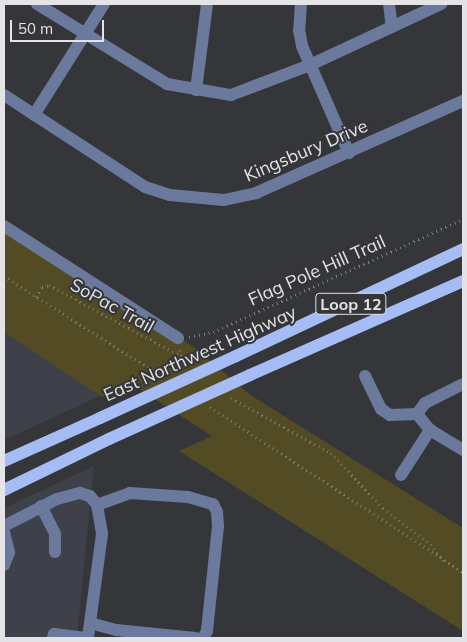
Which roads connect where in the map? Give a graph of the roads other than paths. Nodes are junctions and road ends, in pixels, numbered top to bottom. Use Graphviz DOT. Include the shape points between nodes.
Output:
graph roads {
  1 [pos="37,4"];
  2 [pos="104,4"];
  3 [pos="207,4"];
  4 [pos="301,4"];
  5 [pos="389,4"];
  6 [pos="441,4"];
  7 [pos="392,27"];
  8 [pos="85,36"];
  9 [pos="310,66"];
  10 [pos="196,90"];
  11 [pos="4,95"];
  12 [pos="463,101"];
  13 [pos="34,115"];
  14 [pos="349,153"];
  15 [pos="4,226"];
  16 [pos="463,249"];
  17 [pos="463,280"];
  18 [pos="178,338"];
  19 [pos="365,376"];
  20 [pos="463,384"];
  21 [pos="417,414"];
  22 [pos="430,430"];
  23 [pos="463,450"];
  24 [pos="4,460"];
  25 [pos="401,475"];
  26 [pos="4,490"];
  27 [pos="97,505"];
  28 [pos="41,506"];
  29 [pos="4,526"];
  30 [pos="4,532"];
  31 [pos="55,552"];
  32 [pos="4,565"];
  33 [pos="90,623"];
  34 [pos="53,638"];
  35 [pos="88,638"];
  36 [pos="196,638"];
  37 [pos="203,638"];
  1 -- 8 [label="street"];
  2 -- 8 [label="street"];
  3 -- 10 [label="street"];
  4 -- 9 [label="street" via="299,30"];
  5 -- 7 [label="street"];
  6 -- 7 [label="street"];
  7 -- 9 [label="street"];
  8 -- 10 [label="street" via="168,84"];
  8 -- 13 [label="street"];
  9 -- 10 [label="street" via="231,96"];
  9 -- 14 [label="street"];
  11 -- 13 [label="street, Kingsbury Drive"];
  12 -- 14 [label="street, Kingsbury Drive"];
  13 -- 14 [label="street, Kingsbury Drive" via="145,187 192,199 224,200 256,193"];
  15 -- 18 [label="street"];
  16 -- 24 [label="main road, East Northwest Highway / Loop 12, bridge"];
  17 -- 26 [label="main road, Loop 12, bridge" via="109,439"];
  19 -- 21 [label="street" via="381,409 390,415"];
  20 -- 21 [label="street" via="425,403"];
  21 -- 22 [label="street"];
  22 -- 23 [label="street"];
  22 -- 25 [label="street"];
  27 -- 28 [label="street" via="90,496 80,493"];
  27 -- 33 [label="street" via="102,534"];
  27 -- 37 [label="street" via="130,493 188,497 213,504 218,512 207,631"];
  28 -- 29 [label="street"];
  28 -- 31 [label="street" via="55,534"];
  30 -- 32 [label="street" via="9,552"];
  33 -- 35 [label="street"];
  33 -- 36 [label="street" via="116,630"];
  34 -- 35 [label="street" via="54,634"];
}
